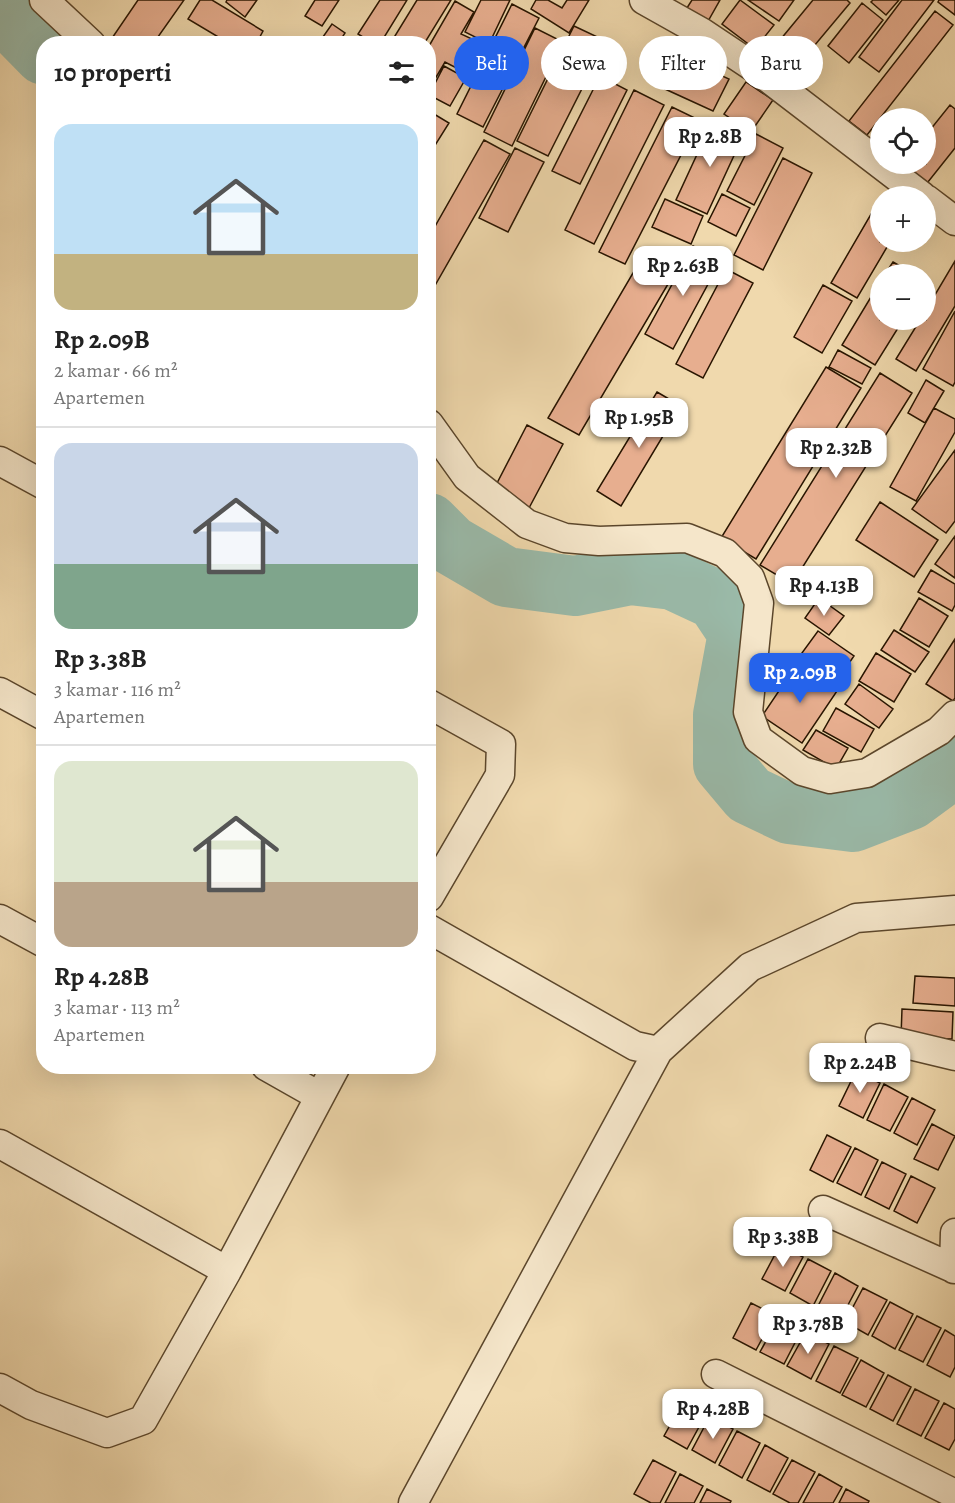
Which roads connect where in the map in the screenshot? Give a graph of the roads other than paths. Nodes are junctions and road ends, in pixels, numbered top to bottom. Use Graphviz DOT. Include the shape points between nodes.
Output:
graph roads {
  1 [pos="44,0"];
  2 [pos="644,0"];
  3 [pos="82,36"];
  4 [pos="908,186"];
  5 [pos="936,207"];
  6 [pos="955,221"];
  7 [pos="436,434"];
  8 [pos="0,461"];
  9 [pos="36,481"];
  10 [pos="0,692"];
  11 [pos="436,708"];
  12 [pos="36,712"];
  13 [pos="955,716"];
  14 [pos="436,885"];
  15 [pos="955,910"];
  16 [pos="0,919"];
  17 [pos="436,933"];
  18 [pos="36,939"];
  19 [pos="879,1038"];
  20 [pos="658,1051"];
  21 [pos="955,1056"];
  22 [pos="280,1074"];
  23 [pos="332,1074"];
  24 [pos="320,1096"];
  25 [pos="0,1143"];
  26 [pos="823,1210"];
  27 [pos="955,1233"];
  28 [pos="954,1269"];
  29 [pos="227,1271"];
  30 [pos="716,1374"];
  31 [pos="0,1388"];
  32 [pos="955,1494"];
  33 [pos="413,1503"];
  1 -- 3 [label="street"];
  2 -- 4 [label="street" via="755,68"];
  5 -- 6 [label="street"];
  7 -- 13 [label="street" via="467,477 527,524 564,538 687,538 725,553 750,578 759,603 748,712 758,739 802,771 830,779 867,773 939,731"];
  8 -- 9 [label="street"];
  10 -- 12 [label="street"];
  11 -- 14 [label="street" via="501,744 500,775"];
  15 -- 20 [label="street" via="856,918 750,967"];
  16 -- 18 [label="street"];
  17 -- 20 [label="street" via="635,1046"];
  19 -- 21 [label="street"];
  20 -- 33 [label="street"];
  22 -- 24 [label="street"];
  23 -- 24 [label="street"];
  24 -- 29 [label="street"];
  25 -- 29 [label="street"];
  26 -- 28 [label="street"];
  27 -- 28 [label="street"];
  29 -- 31 [label="street" via="143,1420 107,1433 31,1405"];
  30 -- 32 [label="street"];
}
